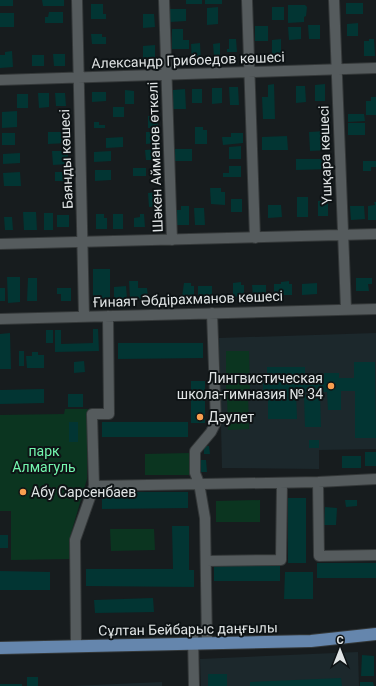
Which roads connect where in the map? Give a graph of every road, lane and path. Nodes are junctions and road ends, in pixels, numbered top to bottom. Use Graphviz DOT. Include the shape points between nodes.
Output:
graph roads {
  1 [pos="77,0"];
  2 [pos="164,0"];
  3 [pos="247,0"];
  4 [pos="334,0"];
  5 [pos="376,68"];
  6 [pos="336,69"];
  7 [pos="248,72"];
  8 [pos="166,75"];
  9 [pos="78,78"];
  10 [pos="0,80"];
  11 [pos="376,234"];
  12 [pos="342,235"];
  13 [pos="255,238"];
  14 [pos="172,240"];
  15 [pos="83,241"];
  16 [pos="0,244"];
  17 [pos="376,308"];
  18 [pos="346,309"];
  19 [pos="212,313"];
  20 [pos="84,316"];
  21 [pos="108,316"];
  22 [pos="0,319"];
  23 [pos="376,479"];
  24 [pos="282,482"];
  25 [pos="318,482"];
  26 [pos="199,483"];
  27 [pos="94,486"];
  28 [pos="376,555"];
  29 [pos="206,561"];
  30 [pos="376,627"];
  31 [pos="376,634"];
  32 [pos="193,640"];
  33 [pos="207,640"];
  34 [pos="0,641"];
  35 [pos="76,643"];
  36 [pos="0,648"];
  37 [pos="194,686"];
  1 -- 9 [label="street, Баянды көшесі"];
  2 -- 8 [label="street, Шәкен Айманов өткелі"];
  3 -- 7 [label="street"];
  4 -- 6 [label="street, Үшқара көшесі"];
  5 -- 6 [label="street, Александр Грибоедов көшесі"];
  6 -- 7 [label="street, Александр Грибоедов көшесі"];
  6 -- 12 [label="street, Үшқара көшесі"];
  7 -- 8 [label="street, Александр Грибоедов көшесі"];
  7 -- 13 [label="street"];
  8 -- 9 [label="street, Александр Грибоедов көшесі"];
  8 -- 14 [label="street, Шәкен Айманов өткелі"];
  9 -- 10 [label="street, Александр Грибоедов көшесі"];
  9 -- 15 [label="street, Баянды көшесі"];
  11 -- 12 [label="street"];
  12 -- 13 [label="street"];
  12 -- 18 [label="street, Үшқара көшесі"];
  13 -- 14 [label="street"];
  14 -- 15 [label="street"];
  15 -- 16 [label="street"];
  15 -- 20 [label="street, Баянды көшесі"];
  17 -- 18 [label="street, Ғинаят Әбдірахманов көшесі"];
  18 -- 19 [label="street, Ғинаят Әбдірахманов көшесі"];
  19 -- 21 [label="street, Ғинаят Әбдірахманов көшесі"];
  19 -- 26 [label="street" via="216,422 195,451 195,473"];
  20 -- 21 [label="street, Ғинаят Әбдірахманов көшесі"];
  20 -- 22 [label="street, Ғинаят Әбдірахманов көшесі"];
  21 -- 27 [label="street" via="109,414 92,414"];
  23 -- 25 [label="street"];
  24 -- 25 [label="street"];
  24 -- 26 [label="street"];
  24 -- 29 [label="street" via="281,560"];
  25 -- 28 [label="street" via="319,556"];
  26 -- 27 [label="street"];
  26 -- 29 [label="street" via="205,518"];
  27 -- 35 [label="street" via="75,540"];
  29 -- 33 [label="street"];
  30 -- 33 [label="main road, Сұлтан Бейбарыс даңғылы"];
  31 -- 33 [label="main road, Сұлтан Бейбарыс даңғылы" via="311,641"];
  32 -- 33 [label="main road, Сұлтан Бейбарыс даңғылы"];
  32 -- 35 [label="main road, Сұлтан Бейбарыс даңғылы"];
  32 -- 37 [label="street"];
  34 -- 35 [label="main road, Сұлтан Бейбарыс даңғылы"];
  35 -- 36 [label="main road, Сұлтан Бейбарыс даңғылы"];
}
